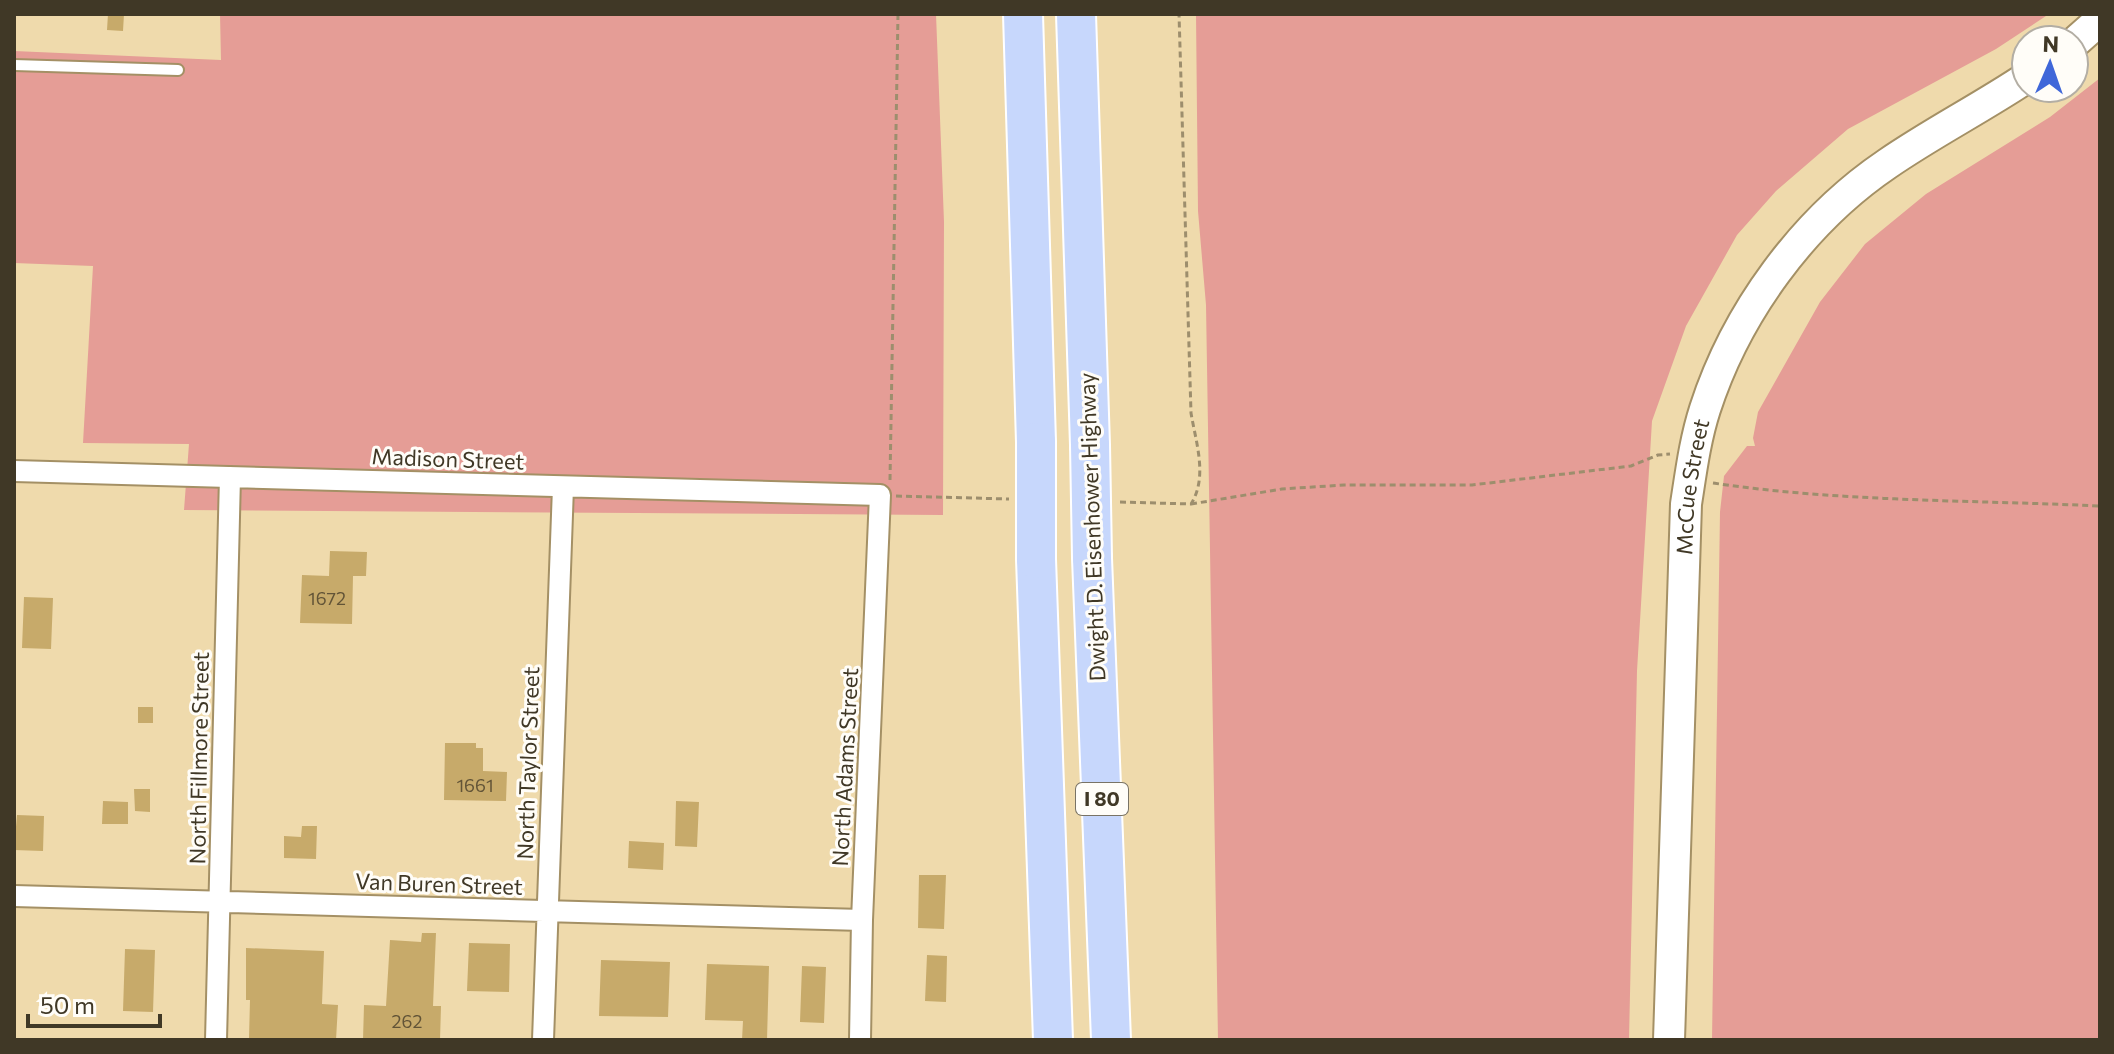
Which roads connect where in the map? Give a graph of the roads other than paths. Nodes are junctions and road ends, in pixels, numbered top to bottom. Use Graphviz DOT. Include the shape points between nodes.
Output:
graph roads {
  1 [pos="1023,14"];
  2 [pos="1076,14"];
  3 [pos="14,65"];
  4 [pos="178,70"];
  5 [pos="2010,88"];
  6 [pos="14,471"];
  7 [pos="230,477"];
  8 [pos="563,487"];
  9 [pos="885,495"];
  10 [pos="14,896"];
  11 [pos="219,902"];
  12 [pos="546,911"];
  13 [pos="862,920"];
  14 [pos="216,1040"];
  15 [pos="543,1040"];
  16 [pos="860,1040"];
  17 [pos="1053,1040"];
  18 [pos="1111,1040"];
  19 [pos="1669,1040"];
  1 -- 17 [label="highway, I 80, bridge"];
  2 -- 18 [label="highway, Dwight D. Eisenhower Highway / I 80, bridge"];
  3 -- 4 [label="lane"];
  5 -- 19 [label="main road, McCue Street" via="1885,166 1804,240 1740,327 1704,411 1692,466 1682,584"];
  6 -- 7 [label="street, Madison Street"];
  7 -- 8 [label="street, Madison Street"];
  7 -- 11 [label="street, North Fillmore Street"];
  8 -- 9 [label="street, Madison Street"];
  8 -- 12 [label="street, North Taylor Street"];
  9 -- 13 [label="street, North Adams Street"];
  10 -- 11 [label="street, Van Buren Street"];
  11 -- 12 [label="street, Van Buren Street"];
  11 -- 14 [label="street, North Fillmore Street"];
  12 -- 13 [label="street, Van Buren Street"];
  12 -- 15 [label="street, North Taylor Street"];
  13 -- 16 [label="street, North Adams Street"];
}
